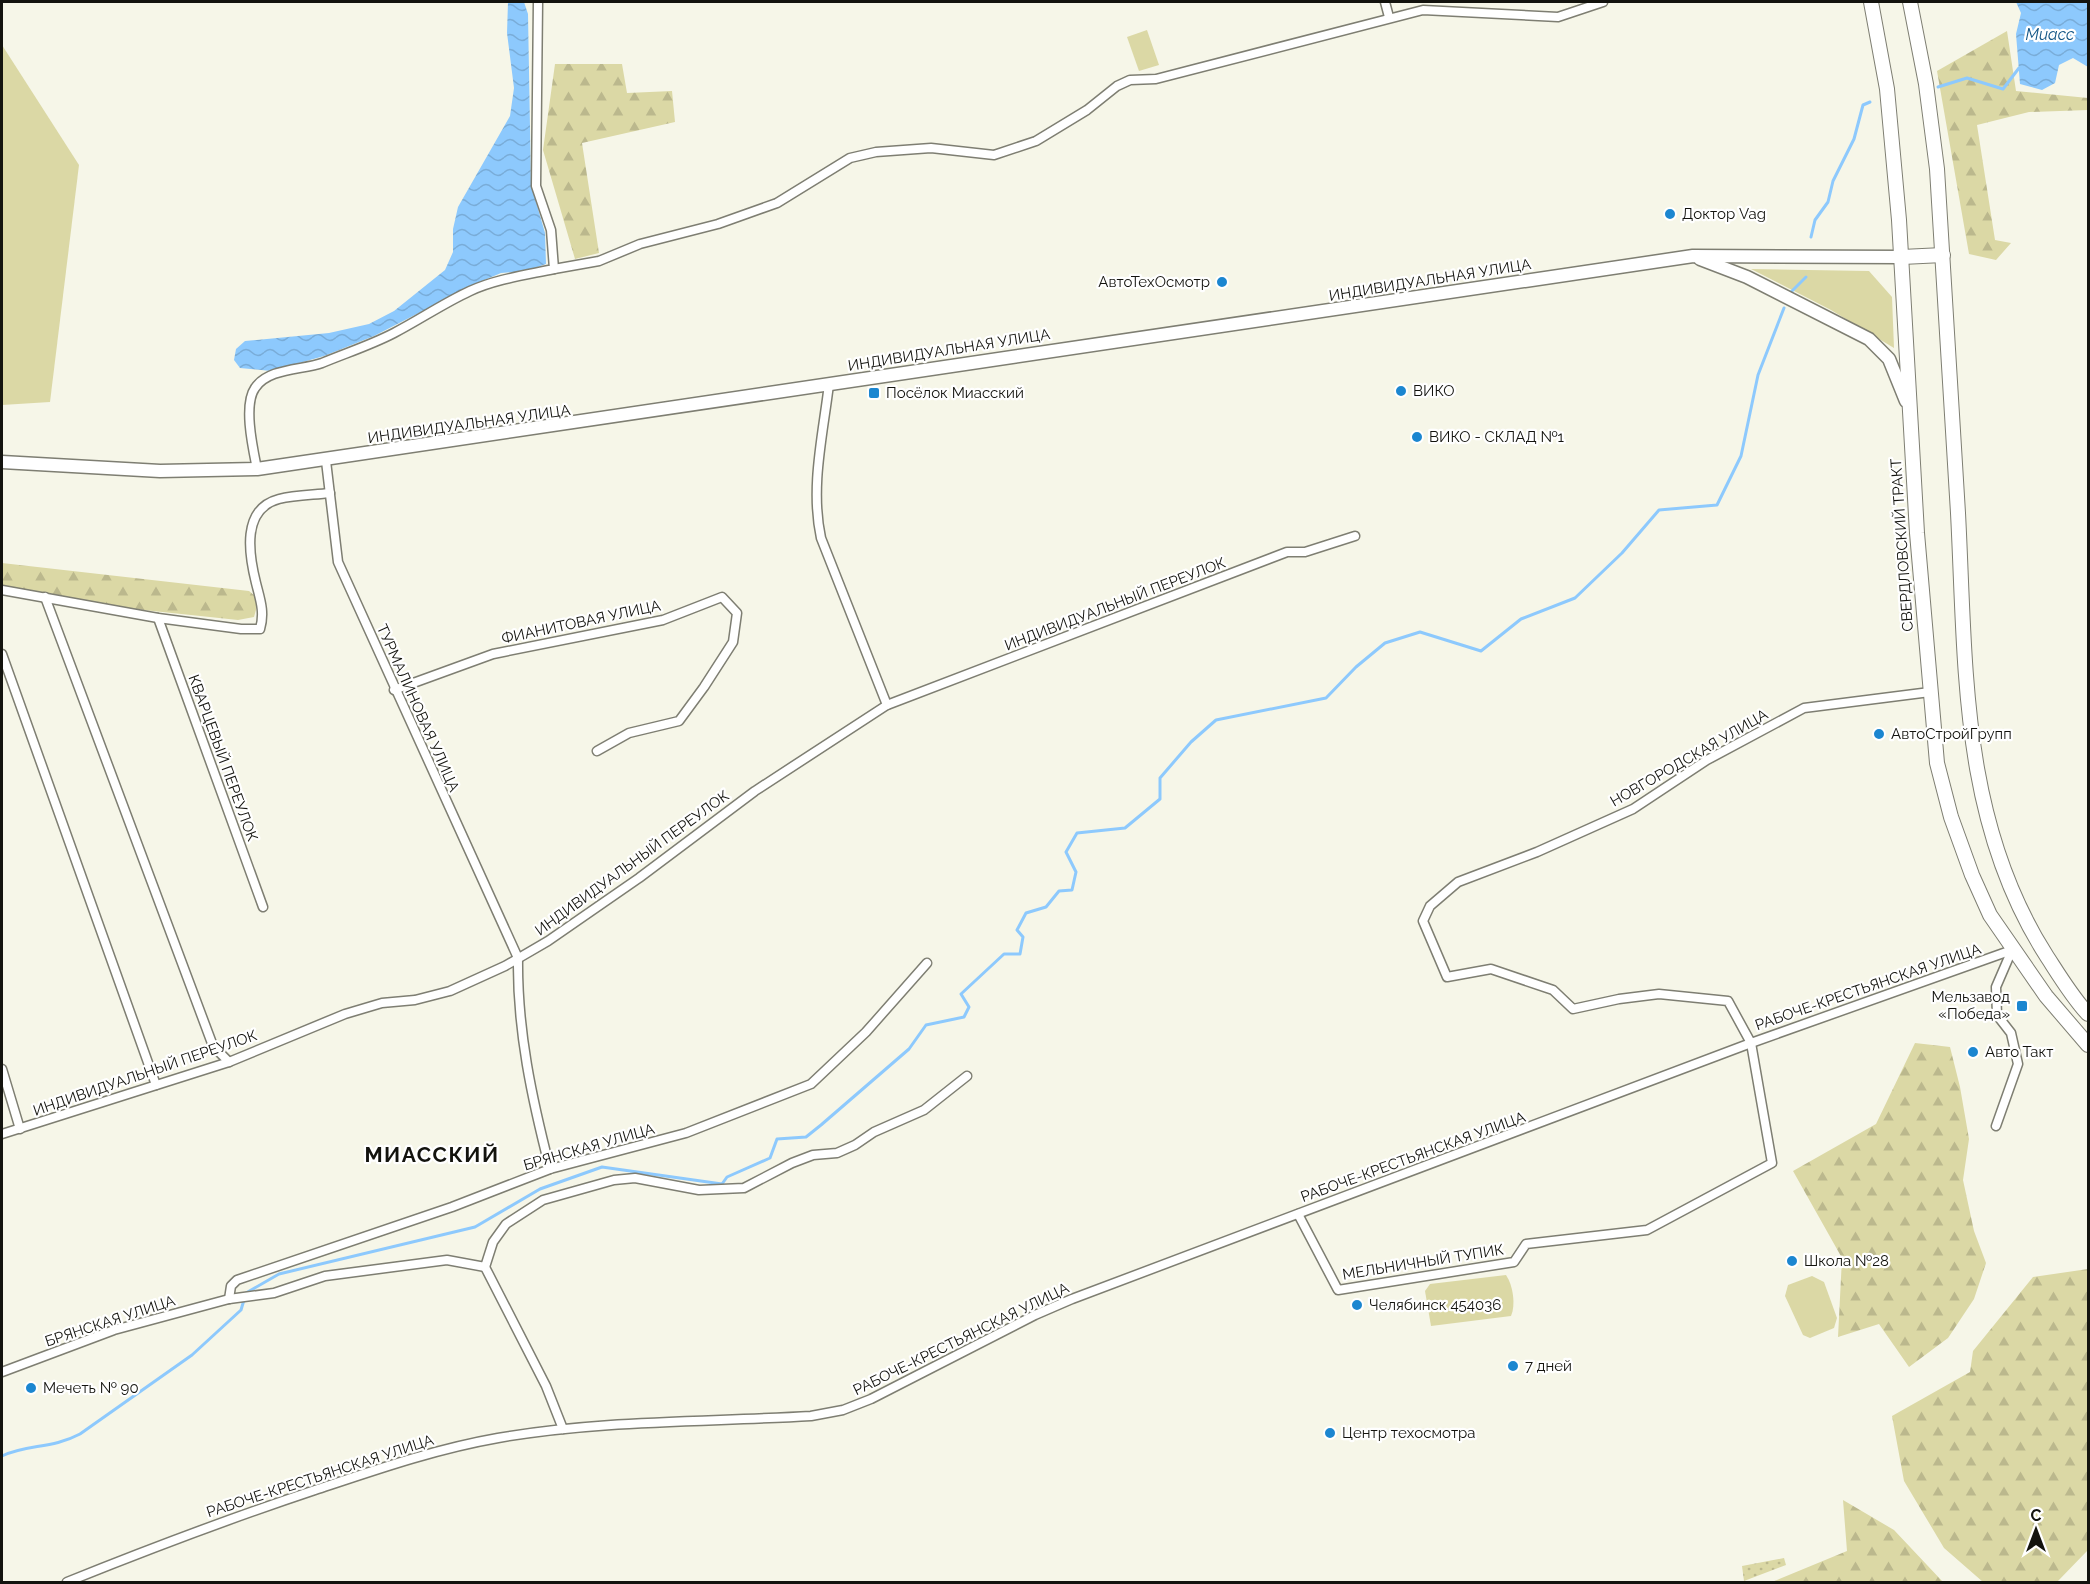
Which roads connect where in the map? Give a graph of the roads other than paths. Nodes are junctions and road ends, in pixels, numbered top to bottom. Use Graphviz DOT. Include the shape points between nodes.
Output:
graph roads {
  1 [pos="539,2"];
  2 [pos="1385,2"];
  3 [pos="1603,2"];
  4 [pos="1871,2"];
  5 [pos="1910,2"];
  6 [pos="1389,17"];
  7 [pos="1943,255"];
  8 [pos="1693,256"];
  9 [pos="1902,257"];
  10 [pos="554,269"];
  11 [pos="829,384"];
  12 [pos="1908,407"];
  13 [pos="326,461"];
  14 [pos="2,462"];
  15 [pos="257,469"];
  16 [pos="330,493"];
  17 [pos="1355,536"];
  18 [pos="2,590"];
  19 [pos="45,597"];
  20 [pos="158,618"];
  21 [pos="2,654"];
  22 [pos="394,690"];
  23 [pos="1930,692"];
  24 [pos="887,705"];
  25 [pos="597,751"];
  26 [pos="263,907"];
  27 [pos="2012,950"];
  28 [pos="518,958"];
  29 [pos="927,963"];
  30 [pos="2088,1014"];
  31 [pos="1751,1043"];
  32 [pos="2088,1045"];
  33 [pos="229,1062"];
  34 [pos="2,1069"];
  35 [pos="967,1076"];
  36 [pos="156,1085"];
  37 [pos="1996,1126"];
  38 [pos="20,1129"];
  39 [pos="2,1134"];
  40 [pos="550,1169"];
  41 [pos="1298,1214"];
  42 [pos="485,1267"];
  43 [pos="229,1299"];
  44 [pos="2,1372"];
  45 [pos="563,1429"];
  46 [pos="68,1582"];
  1 -- 10 [label="street" via="536,186 551,230"];
  2 -- 6 [label="street"];
  3 -- 6 [label="street" via="1558,17 1442,9"];
  4 -- 9 [label="main road, СВЕРДЛОВСКИЙ ТРАКТ" via="1887,89"];
  5 -- 7 [label="main road" via="1926,84"];
  6 -- 10 [label="street" via="1156,79 1130,80 1036,141 994,155 931,148 850,158 777,203 718,224 640,244 599,261"];
  7 -- 9 [label="main road"];
  7 -- 30 [label="main road" via="1968,694 1978,785 1998,859 2015,898 2055,969"];
  8 -- 9 [label="main road, ИНДИВИДУАЛЬНАЯ УЛИЦА"];
  8 -- 11 [label="main road, ИНДИВИДУАЛЬНАЯ УЛИЦА"];
  8 -- 12 [label="main road" via="1747,278 1869,339 1889,359"];
  9 -- 12 [label="main road, СВЕРДЛОВСКИЙ ТРАКТ"];
  10 -- 15 [label="street" via="471,291 368,344 311,367 262,380 254,389 250,411"];
  11 -- 13 [label="main road, ИНДИВИДУАЛЬНАЯ УЛИЦА"];
  11 -- 24 [label="street" via="817,482 817,522"];
  12 -- 23 [label="main road, СВЕРДЛОВСКИЙ ТРАКТ"];
  13 -- 15 [label="main road, ИНДИВИДУАЛЬНАЯ УЛИЦА"];
  13 -- 16 [label="street, ТУРМАЛИНОВАЯ УЛИЦА"];
  14 -- 15 [label="main road, ИНДИВИДУАЛЬНАЯ УЛИЦА" via="160,471"];
  16 -- 20 [label="street" via="277,499 261,508 251,527 248,554 264,616 260,628"];
  16 -- 22 [label="street, ТУРМАЛИНОВАЯ УЛИЦА" via="338,562"];
  17 -- 24 [label="street, ИНДИВИДУАЛЬНЫЙ ПЕРЕУЛОК" via="1305,552 1287,552"];
  18 -- 19 [label="street"];
  19 -- 20 [label="street"];
  19 -- 33 [label="street" via="213,1046"];
  20 -- 26 [label="street, КВАРЦЕВЫЙ ПЕРЕУЛОК"];
  21 -- 36 [label="street"];
  22 -- 25 [label="street, ФИАНИТОВАЯ УЛИЦА" via="493,654 663,620 722,597 737,614 733,642 679,720 629,733"];
  22 -- 28 [label="street, ТУРМАЛИНОВАЯ УЛИЦА"];
  23 -- 27 [label="main road, СВЕРДЛОВСКИЙ ТРАКТ" via="1937,763 1951,817 1990,915"];
  23 -- 31 [label="street, НОВГОРОДСКАЯ УЛИЦА" via="1804,708 1707,760 1633,809 1458,882 1430,906 1423,921 1447,977 1491,969 1553,990 1573,1009 1659,994 1728,1001"];
  24 -- 28 [label="street, ИНДИВИДУАЛЬНЫЙ ПЕРЕУЛОК" via="755,791 639,878"];
  27 -- 31 [label="street, РАБОЧЕ-КРЕСТЬЯНСКАЯ УЛИЦА"];
  27 -- 32 [label="main road, СВЕРДЛОВСКИЙ ТРАКТ"];
  27 -- 37 [label="street" via="1996,987 1997,1015 2011,1033 2018,1064"];
  28 -- 33 [label="street, ИНДИВИДУАЛЬНЫЙ ПЕРЕУЛОК" via="450,991 345,1014"];
  28 -- 40 [label="street" via="517,999 529,1086"];
  29 -- 40 [label="street, БРЯНСКАЯ УЛИЦА" via="866,1032 811,1084 686,1133"];
  31 -- 41 [label="street, РАБОЧЕ-КРЕСТЬЯНСКАЯ УЛИЦА"];
  31 -- 41 [label="street, МЕЛЬНИЧНЫЙ ТУПИК" via="1772,1163 1647,1230 1526,1244 1514,1262 1338,1290"];
  33 -- 36 [label="street, ИНДИВИДУАЛЬНЫЙ ПЕРЕУЛОК"];
  34 -- 38 [label="street"];
  35 -- 42 [label="street" via="924,1110 855,1145 837,1153 813,1155 744,1188 699,1190 635,1178 543,1200 506,1224 493,1242"];
  36 -- 38 [label="street, ИНДИВИДУАЛЬНЫЙ ПЕРЕУЛОК"];
  38 -- 39 [label="street, ИНДИВИДУАЛЬНЫЙ ПЕРЕУЛОК"];
  40 -- 43 [label="street, БРЯНСКАЯ УЛИЦА" via="452,1207 237,1280 231,1286"];
  41 -- 45 [label="street, РАБОЧЕ-КРЕСТЬЯНСКАЯ УЛИЦА" via="1044,1311 843,1410 811,1416"];
  42 -- 43 [label="street, БРЯНСКАЯ УЛИЦА" via="447,1260 325,1276 274,1293"];
  42 -- 45 [label="street" via="546,1386"];
  43 -- 44 [label="street, БРЯНСКАЯ УЛИЦА" via="114,1330"];
  45 -- 46 [label="street, РАБОЧЕ-КРЕСТЬЯНСКАЯ УЛИЦА" via="454,1447 391,1464 150,1548"];
}
